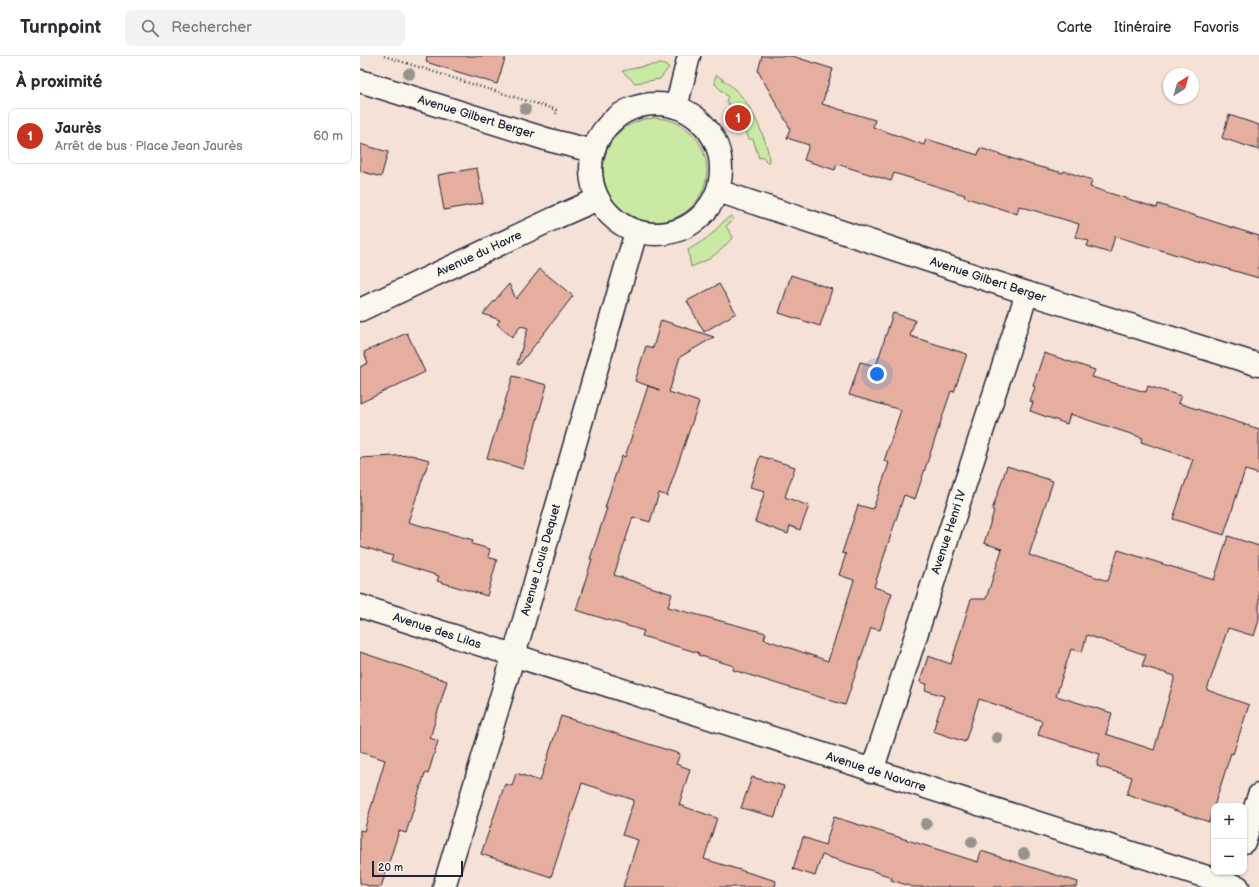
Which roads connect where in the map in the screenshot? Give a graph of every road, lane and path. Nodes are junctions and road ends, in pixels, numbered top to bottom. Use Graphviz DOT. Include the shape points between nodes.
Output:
graph roads {
  1 [pos="689,56"];
  2 [pos="360,81"];
  3 [pos="676,106"];
  4 [pos="593,151"];
  5 [pos="718,191"];
  6 [pos="598,199"];
  7 [pos="636,232"];
  8 [pos="1027,293"];
  9 [pos="360,310"];
  10 [pos="1259,364"];
  11 [pos="360,606"];
  12 [pos="514,655"];
  13 [pos="872,771"];
  14 [pos="1259,795"];
  15 [pos="1245,839"];
  16 [pos="1234,881"];
  17 [pos="444,887"];
  1 -- 3 [label="street"];
  2 -- 4 [label="street, Avenue Gilbert Berger" via="548,140"];
  3 -- 4 [label="street" via="641,105 624,112 609,123 598,138"];
  3 -- 5 [label="street" via="696,117 710,132 719,150 722,171"];
  4 -- 6 [label="street" via="590,170"];
  5 -- 7 [label="street" via="709,208 694,223 676,232 656,235"];
  5 -- 8 [label="street, Avenue Gilbert Berger"];
  6 -- 7 [label="street" via="621,225"];
  6 -- 9 [label="street, Avenue du Havre"];
  7 -- 12 [label="street, Avenue Louis Dequet"];
  8 -- 10 [label="street, Avenue Gilbert Berger"];
  8 -- 13 [label="street, Avenue Henri IV"];
  11 -- 12 [label="street, Avenue des Lilas"];
  12 -- 13 [label="street, Avenue de Navarre"];
  12 -- 17 [label="street, Avenue Louis Dequet"];
  13 -- 16 [label="street, Avenue de Navarre"];
  14 -- 15 [label="street"];
}
